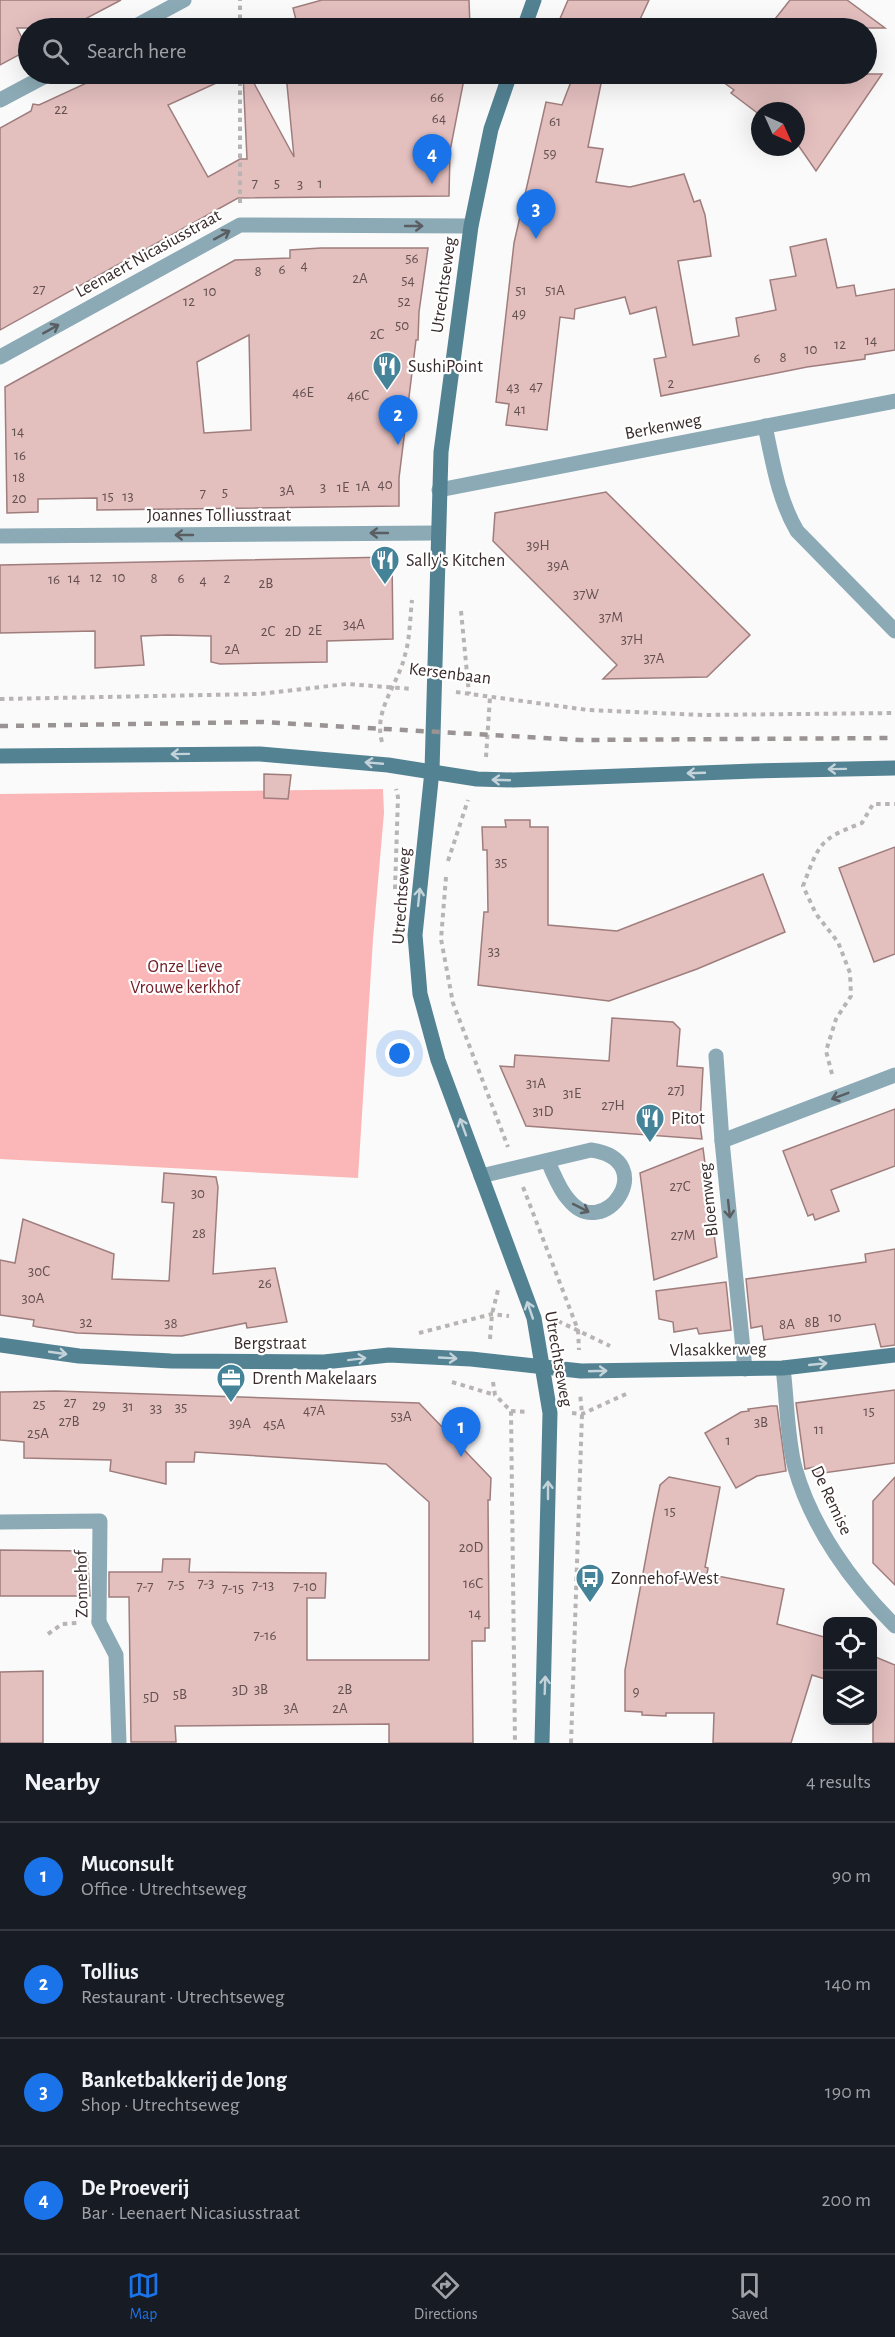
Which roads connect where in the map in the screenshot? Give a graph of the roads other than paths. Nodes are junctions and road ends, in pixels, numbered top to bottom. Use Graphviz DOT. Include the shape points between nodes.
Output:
graph roads {
  1 [pos="184,0"];
  2 [pos="534,0"];
  3 [pos="151,18"];
  4 [pos="528,18"];
  5 [pos="30,84"];
  6 [pos="507,84"];
  7 [pos="0,100"];
  8 [pos="471,226"];
  9 [pos="0,357"];
  10 [pos="895,401"];
  11 [pos="765,426"];
  12 [pos="439,490"];
  13 [pos="437,533"];
  14 [pos="0,536"];
  15 [pos="895,631"];
  16 [pos="0,756"];
  17 [pos="895,768"];
  18 [pos="432,771"];
  19 [pos="716,1056"];
  20 [pos="895,1076"];
  21 [pos="722,1141"];
  22 [pos="548,1162"];
  23 [pos="481,1176"];
  24 [pos="0,1345"];
  25 [pos="895,1355"];
  26 [pos="540,1368"];
  27 [pos="783,1368"];
  28 [pos="745,1369"];
  29 [pos="0,1522"];
  30 [pos="895,1626"];
  31 [pos="119,1743"];
  32 [pos="542,1743"];
  1 -- 3 [label="street"];
  2 -- 4 [label="street"];
  5 -- 7 [label="street"];
  6 -- 8 [label="street, Utrechtseweg" via="491,129"];
  9 -- 8 [label="street, Leenaert Nicasiusstraat, one-way" via="240,225"];
  8 -- 12 [label="street, Utrechtseweg"];
  10 -- 11 [label="street, Berkenweg"];
  11 -- 12 [label="street, Berkenweg"];
  11 -- 15 [label="street" via="778,486 797,531"];
  12 -- 13 [label="street, Utrechtseweg"];
  13 -- 14 [label="street, Joannes Tolliusstraat, one-way"];
  13 -- 18 [label="street, Utrechtseweg"];
  18 -- 16 [label="street, one-way" via="260,754"];
  17 -- 18 [label="street, one-way" via="513,780"];
  23 -- 18 [label="street, Utrechtseweg, one-way" via="438,1060 420,994 415,935"];
  19 -- 21 [label="street"];
  20 -- 21 [label="street, Bloemweg, one-way"];
  21 -- 28 [label="street, Bloemweg, one-way"];
  22 -- 22 [label="street, one-way" via="568,1200 581,1209 593,1213 618,1202 625,1173 608,1153 591,1150"];
  22 -- 23 [label="street"];
  26 -- 23 [label="street, Utrechtseweg, one-way" via="534,1318"];
  24 -- 26 [label="street, Bergstraat, one-way" via="79,1356 171,1361 324,1362 389,1355 471,1359"];
  27 -- 25 [label="street, Vlasakkerweg, one-way"];
  26 -- 28 [label="street, Vlasakkerweg, one-way"];
  32 -- 26 [label="street, Utrechtseweg, one-way" via="550,1413"];
  27 -- 28 [label="street, Vlasakkerweg"];
  27 -- 30 [label="street, De Remise" via="795,1468 825,1540"];
  29 -- 31 [label="street, Zonnehof" via="100,1521 99,1622 116,1654"];
}
